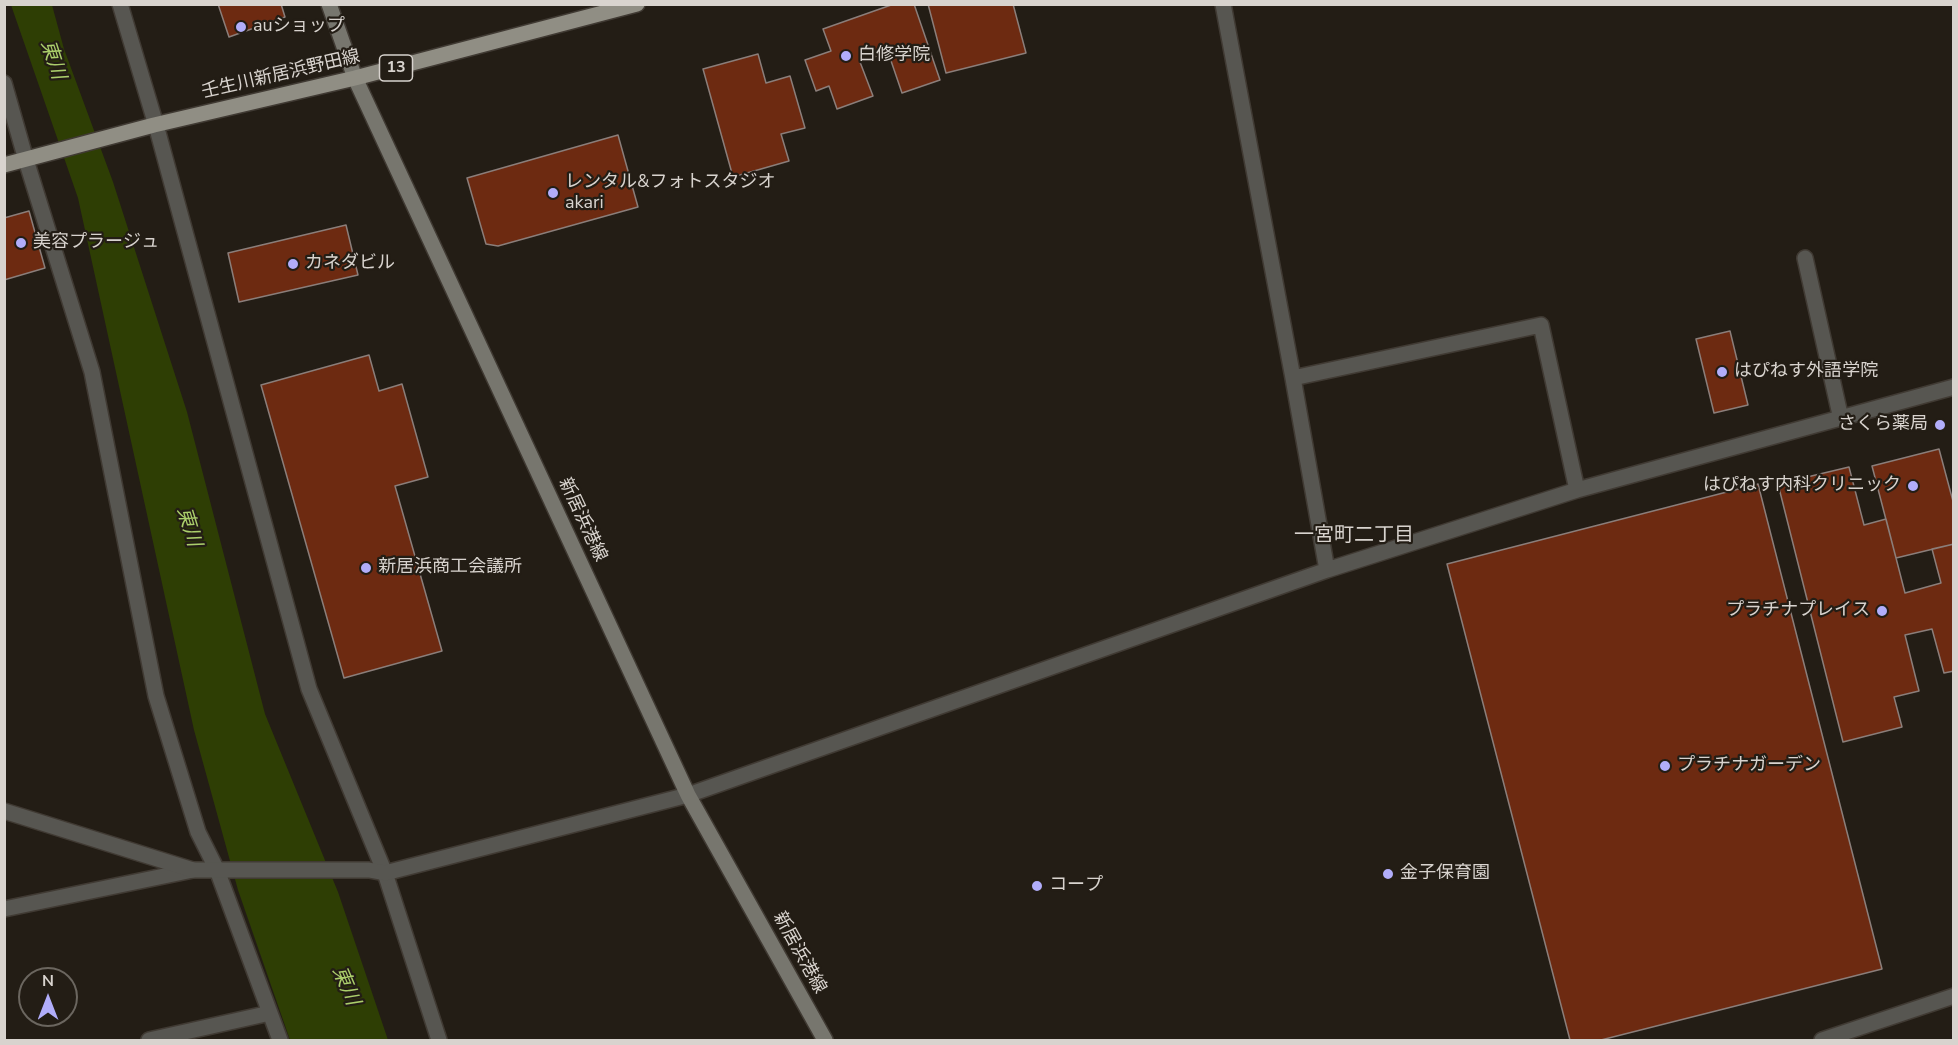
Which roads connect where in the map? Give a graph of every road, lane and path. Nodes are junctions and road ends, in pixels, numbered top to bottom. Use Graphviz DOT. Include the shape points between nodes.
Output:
graph roads {
  1 [pos="120,4"];
  2 [pos="329,4"];
  3 [pos="637,4"];
  4 [pos="1223,4"];
  5 [pos="355,78"];
  6 [pos="4,83"];
  7 [pos="155,125"];
  8 [pos="30,159"];
  9 [pos="4,165"];
  10 [pos="1805,258"];
  11 [pos="1293,378"];
  12 [pos="1953,387"];
  13 [pos="1841,419"];
  14 [pos="1577,490"];
  15 [pos="1327,570"];
  16 [pos="688,795"];
  17 [pos="4,811"];
  18 [pos="193,870"];
  19 [pos="218,870"];
  20 [pos="386,873"];
  21 [pos="4,909"];
  22 [pos="1953,996"];
  23 [pos="270,1013"];
  24 [pos="148,1041"];
  25 [pos="280,1041"];
  26 [pos="439,1041"];
  27 [pos="825,1041"];
  28 [pos="1822,1041"];
  1 -- 7 [label="street"];
  2 -- 5 [label="main road, 新居浜港線"];
  3 -- 5 [label="main road, 壬生川新居浜野田線 / 13"];
  4 -- 11 [label="street"];
  5 -- 7 [label="main road, 壬生川新居浜野田線 / 13"];
  5 -- 16 [label="main road, 新居浜港線"];
  6 -- 8 [label="street"];
  7 -- 8 [label="main road, 壬生川新居浜野田線 / 13"];
  7 -- 20 [label="street" via="309,689"];
  8 -- 9 [label="main road, 壬生川新居浜野田線 / 13"];
  8 -- 19 [label="street" via="92,372 156,696 198,832"];
  10 -- 13 [label="street"];
  11 -- 14 [label="street" via="1540,325"];
  11 -- 15 [label="street"];
  12 -- 13 [label="street"];
  13 -- 14 [label="street"];
  14 -- 15 [label="street"];
  15 -- 16 [label="street"];
  16 -- 20 [label="street"];
  16 -- 27 [label="main road, 新居浜港線"];
  17 -- 18 [label="street"];
  18 -- 19 [label="street"];
  18 -- 21 [label="street"];
  19 -- 20 [label="street"];
  19 -- 23 [label="street"];
  20 -- 26 [label="street"];
  22 -- 28 [label="street"];
  23 -- 24 [label="street"];
  23 -- 25 [label="street"];
}
